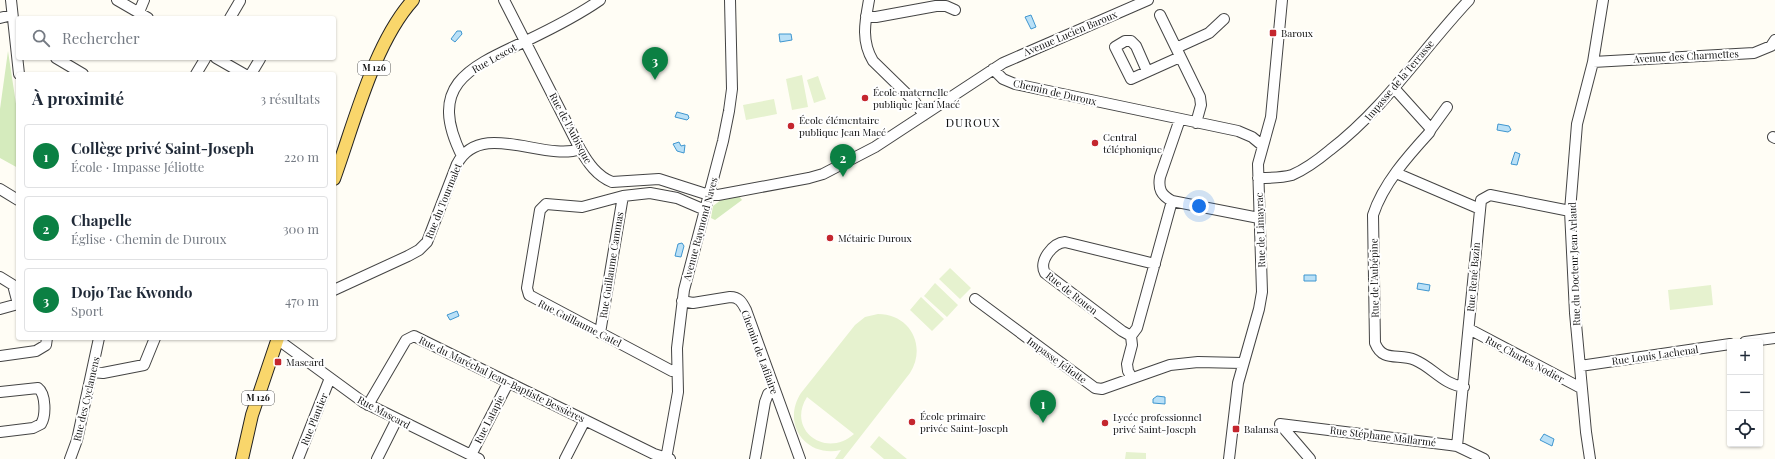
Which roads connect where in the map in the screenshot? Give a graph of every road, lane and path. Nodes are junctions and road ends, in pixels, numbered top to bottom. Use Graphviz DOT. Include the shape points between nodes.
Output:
graph roads {
  1 [pos="11,0"];
  2 [pos="117,0"];
  3 [pos="144,0"];
  4 [pos="413,0"];
  5 [pos="504,0"];
  6 [pos="600,0"];
  7 [pos="730,0"];
  8 [pos="869,0"];
  9 [pos="1148,0"];
  10 [pos="1282,0"];
  11 [pos="1469,0"];
  12 [pos="1603,0"];
  13 [pos="240,1"];
  14 [pos="955,10"];
  15 [pos="139,12"];
  16 [pos="12,15"];
  17 [pos="1160,15"];
  18 [pos="145,16"];
  19 [pos="231,16"];
  20 [pos="866,16"];
  21 [pos="0,18"];
  22 [pos="1224,19"];
  23 [pos="16,37"];
  24 [pos="1775,40"];
  25 [pos="526,41"];
  26 [pos="1178,52"];
  27 [pos="18,60"];
  28 [pos="59,60"];
  29 [pos="206,60"];
  30 [pos="220,60"];
  31 [pos="259,60"];
  32 [pos="1593,62"];
  33 [pos="993,69"];
  34 [pos="1147,71"];
  35 [pos="19,72"];
  36 [pos="80,72"];
  37 [pos="197,72"];
  38 [pos="240,72"];
  39 [pos="252,72"];
  40 [pos="1394,88"];
  41 [pos="1447,107"];
  42 [pos="924,115"];
  43 [pos="1180,119"];
  44 [pos="1196,123"];
  45 [pos="1431,128"];
  46 [pos="1263,146"];
  47 [pos="580,149"];
  48 [pos="462,156"];
  49 [pos="336,173"];
  50 [pos="1396,173"];
  51 [pos="1258,178"];
  52 [pos="0,189"];
  53 [pos="709,195"];
  54 [pos="622,196"];
  55 [pos="16,199"];
  56 [pos="1172,201"];
  57 [pos="1480,209"];
  58 [pos="705,210"];
  59 [pos="1570,211"];
  60 [pos="1259,218"];
  61 [pos="1155,264"];
  62 [pos="0,277"];
  63 [pos="336,289"];
  64 [pos="16,297"];
  65 [pos="975,300"];
  66 [pos="682,301"];
  67 [pos="16,305"];
  68 [pos="0,309"];
  69 [pos="1469,329"];
  70 [pos="600,333"];
  71 [pos="1131,336"];
  72 [pos="1775,338"];
  73 [pos="46,340"];
  74 [pos="99,340"];
  75 [pos="154,340"];
  76 [pos="277,340"];
  77 [pos="281,340"];
  78 [pos="1763,340"];
  79 [pos="1727,344"];
  80 [pos="0,356"];
  81 [pos="1242,363"];
  82 [pos="1580,366"];
  83 [pos="678,371"];
  84 [pos="92,372"];
  85 [pos="330,378"];
  86 [pos="1132,378"];
  87 [pos="508,383"];
  88 [pos="1464,387"];
  89 [pos="1581,388"];
  90 [pos="774,390"];
  91 [pos="0,392"];
  92 [pos="368,405"];
  93 [pos="397,419"];
  94 [pos="584,420"];
  95 [pos="0,432"];
  96 [pos="1457,446"];
  97 [pos="475,457"];
  98 [pos="70,459"];
  99 [pos="242,459"];
  100 [pos="298,459"];
  101 [pos="376,459"];
  102 [pos="564,459"];
  103 [pos="668,459"];
  104 [pos="755,459"];
  105 [pos="800,459"];
  106 [pos="1229,459"];
  107 [pos="1310,459"];
  108 [pos="1484,459"];
  109 [pos="1590,459"];
  1 -- 16 [label="street"];
  2 -- 15 [label="street"];
  3 -- 15 [label="street"];
  4 -- 49 [label="main road, M 126" via="380,52"];
  5 -- 25 [label="street, Rue de l'Aubisque"];
  6 -- 25 [label="street, Rue Lescot" via="572,18"];
  7 -- 53 [label="street, Avenue Raymond Naves" via="732,89 723,141"];
  8 -- 20 [label="street"];
  9 -- 33 [label="street, Avenue Lucien Baroux" via="1016,56"];
  10 -- 46 [label="street, Rue de Limayrac" via="1271,117"];
  11 -- 40 [label="street, Impasse de la Terrasse" via="1441,29"];
  12 -- 32 [label="street, Rue du Docteur Jean Arlaud"];
  13 -- 19 [label="street"];
  14 -- 20 [label="street" via="946,6 936,6 876,17"];
  15 -- 18 [label="street"];
  16 -- 21 [label="street"];
  16 -- 23 [label="street"];
  17 -- 26 [label="street"];
  20 -- 42 [label="street" via="864,38 870,54"];
  22 -- 26 [label="street" via="1210,33"];
  24 -- 32 [label="street, Avenue des Charmettes" via="1771,46 1754,53"];
  25 -- 47 [label="street, Rue de l'Aubisque"];
  25 -- 48 [label="street, Rue Lescot" via="471,70 457,85 449,108 449,122"];
  26 -- 34 [label="street"];
  26 -- 44 [label="street" via="1200,97 1201,105"];
  27 -- 35 [label="street"];
  28 -- 36 [label="street"];
  29 -- 37 [label="street"];
  30 -- 38 [label="street"];
  31 -- 39 [label="street"];
  32 -- 59 [label="street, Rue du Docteur Jean Arlaud" via="1577,124"];
  33 -- 42 [label="street"];
  33 -- 43 [label="street, Chemin de Duroux" via="1003,79 1020,85"];
  40 -- 45 [label="street"];
  40 -- 51 [label="street, Impasse de la Terrasse" via="1359,126 1312,164 1292,175"];
  41 -- 45 [label="street, Rue de l'Aubépine"];
  42 -- 53 [label="street" via="870,150 818,176 746,191"];
  43 -- 44 [label="street, Chemin de Duroux"];
  43 -- 56 [label="street" via="1158,185 1164,196"];
  44 -- 46 [label="street, Chemin de Duroux" via="1245,133"];
  45 -- 50 [label="street, Rue de l'Aubépine"];
  46 -- 51 [label="street, Rue de Limayrac" via="1258,164"];
  47 -- 48 [label="street, Rue du Tourmalet" via="573,152 494,143 477,146"];
  47 -- 53 [label="street, Rue de l'Aubisque" via="593,168 612,182 659,179"];
  48 -- 63 [label="street, Rue du Tourmalet" via="427,242 408,256"];
  50 -- 57 [label="street"];
  50 -- 88 [label="street, Rue de l'Aubépine" via="1373,215 1375,343 1380,353 1386,356 1416,360 1450,382"];
  51 -- 60 [label="street, Rue de Limayrac"];
  52 -- 55 [label="street"];
  53 -- 58 [label="street, Avenue Raymond Naves"];
  54 -- 58 [label="street" via="640,193 659,194"];
  54 -- 70 [label="street, Rue Guillaume Cammas"];
  54 -- 70 [label="street, Rue Guillaume Catel" via="582,207 543,205 540,210 527,292 531,297"];
  56 -- 60 [label="street"];
  56 -- 61 [label="street"];
  57 -- 59 [label="street" via="1482,200 1490,195"];
  57 -- 69 [label="street, Rue René Bazin"];
  58 -- 66 [label="street, Avenue Raymond Naves"];
  59 -- 82 [label="street, Rue du Docteur Jean Arlaud"];
  60 -- 81 [label="street, Rue de Limayrac" via="1262,292"];
  61 -- 71 [label="street" via="1137,328"];
  61 -- 71 [label="street, Rue de Rouen" via="1065,242 1055,246 1043,262 1042,268 1045,273"];
  62 -- 64 [label="street" via="13,286"];
  65 -- 86 [label="street, Impasse Jéliotte" via="1096,388 1102,389"];
  66 -- 83 [label="street, Avenue Raymond Naves" via="677,348"];
  66 -- 90 [label="street, Chemin de Lafilaire" via="693,303 735,297 740,300 746,310"];
  67 -- 68 [label="street"];
  69 -- 88 [label="street, Rue René Bazin"];
  69 -- 89 [label="street, Rue Charles Nodier"];
  70 -- 83 [label="street, Rue Guillaume Catel"];
  71 -- 86 [label="street" via="1132,345 1127,364"];
  72 -- 78 [label="street"];
  73 -- 80 [label="street" via="44,348 36,351"];
  74 -- 84 [label="street, Rue des Cyclamens"];
  75 -- 84 [label="street" via="144,366 103,373"];
  76 -- 99 [label="main road, M 126" via="252,415"];
  77 -- 85 [label="street, Rue Mascard"];
  79 -- 82 [label="street, Rue Louis Lachenal"];
  81 -- 86 [label="street, Impasse Jéliotte" via="1187,362"];
  81 -- 106 [label="street, Rue de Limayrac"];
  82 -- 89 [label="street, Rue du Docteur Jean Arlaud"];
  83 -- 103 [label="street, Avenue Raymond Naves"];
  84 -- 98 [label="street, Rue des Cyclamens" via="77,440"];
  85 -- 92 [label="street, Rue Mascard"];
  85 -- 100 [label="street, Rue Plantier"];
  87 -- 92 [label="street, Rue du Maréchal Jean-Baptiste Bessières" via="411,336 406,340"];
  87 -- 94 [label="street, Rue du Maréchal Jean-Baptiste Bessières"];
  87 -- 97 [label="street, Rue Latapie"];
  88 -- 96 [label="street, Rue René Bazin"];
  89 -- 109 [label="street, Rue du Docteur Jean Arlaud"];
  90 -- 104 [label="street" via="768,394 765,402"];
  90 -- 105 [label="street, Chemin de Lafilaire"];
  91 -- 95 [label="street" via="33,388 42,391 44,398 41,424 33,428"];
  92 -- 93 [label="street, Rue Mascard"];
  93 -- 97 [label="street, Rue Mascard"];
  93 -- 101 [label="street"];
  94 -- 102 [label="street"];
  94 -- 103 [label="street, Rue du Maréchal Jean-Baptiste Bessières"];
  96 -- 107 [label="street, Rue Stéphane Mallarmé" via="1280,424"];
  96 -- 108 [label="street, Rue Stéphane Mallarmé"];
}
